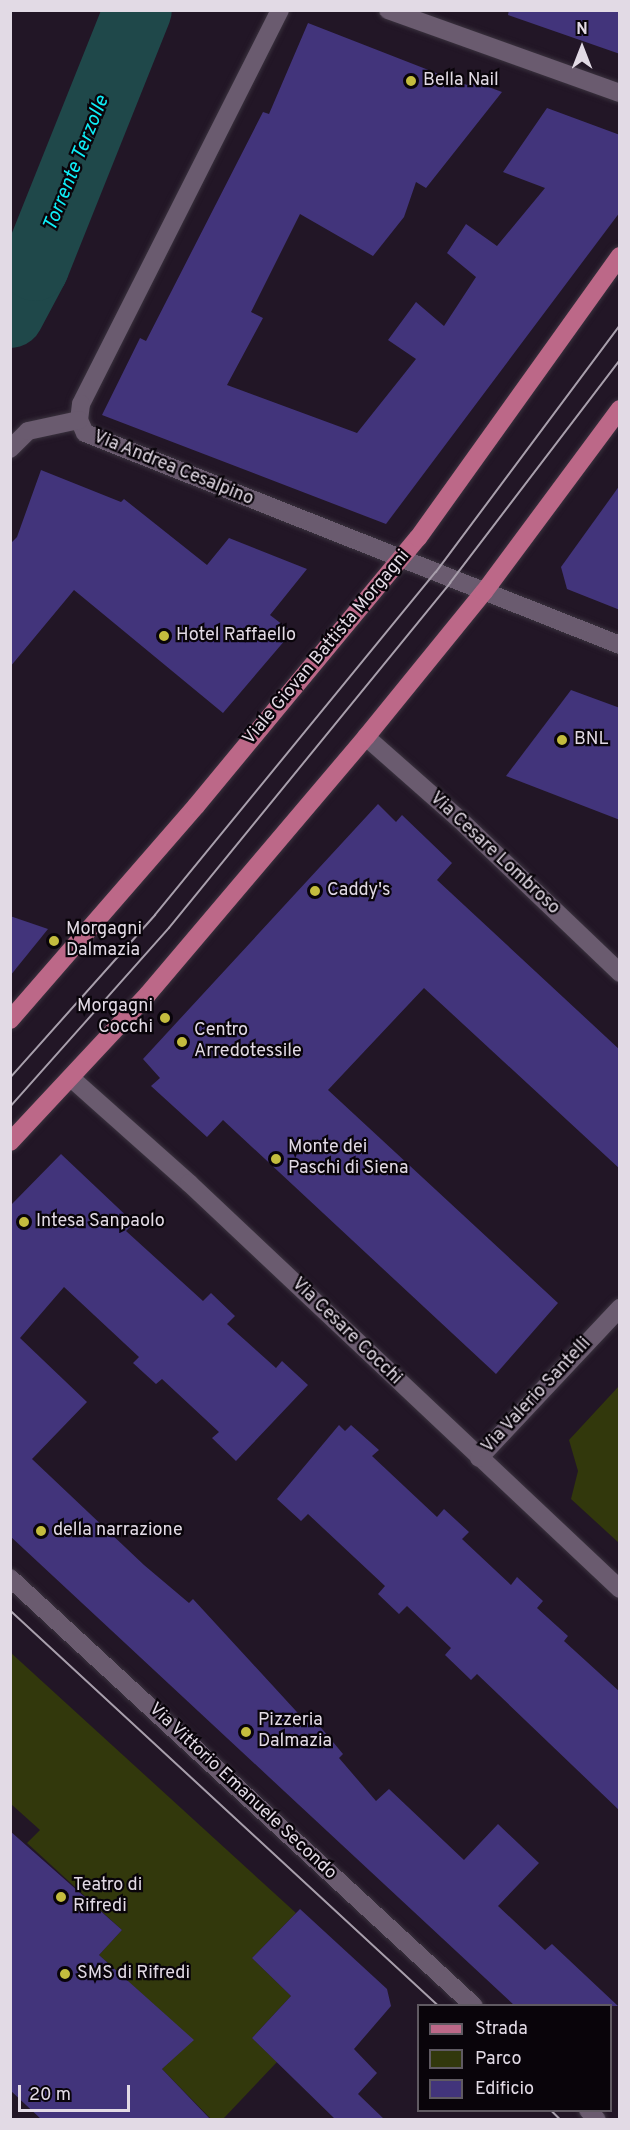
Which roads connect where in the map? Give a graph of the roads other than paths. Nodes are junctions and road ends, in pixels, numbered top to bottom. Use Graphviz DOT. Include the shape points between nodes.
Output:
graph roads {
  1 [pos="388,10"];
  2 [pos="276,15"];
  3 [pos="620,93"];
  4 [pos="620,256"];
  5 [pos="620,409"];
  6 [pos="79,420"];
  7 [pos="10,449"];
  8 [pos="400,559"];
  9 [pos="484,592"];
  10 [pos="620,645"];
  11 [pos="366,737"];
  12 [pos="620,973"];
  13 [pos="10,1020"];
  14 [pos="71,1078"];
  15 [pos="10,1142"];
  16 [pos="620,1308"];
  17 [pos="479,1458"];
  18 [pos="10,1578"];
  19 [pos="620,1589"];
  20 [pos="472,2004"];
  1 -- 3 [label="street"];
  2 -- 6 [label="street, Via Andrea Cesalpino" via="81,404"];
  4 -- 8 [label="main road, Viale Giovan Battista Morgagni"];
  5 -- 9 [label="main road"];
  6 -- 7 [label="street" via="28,431"];
  6 -- 8 [label="street, Via Andrea Cesalpino" via="85,433 98,441"];
  8 -- 9 [label="street, Via Andrea Cesalpino"];
  8 -- 13 [label="main road, Viale Giovan Battista Morgagni" via="196,806"];
  9 -- 10 [label="street, Via Andrea Cesalpino"];
  9 -- 11 [label="main road"];
  11 -- 12 [label="street, Via Cesare Lombroso"];
  11 -- 14 [label="main road" via="148,994"];
  14 -- 15 [label="main road"];
  14 -- 17 [label="street, Via Cesare Cocchi" via="189,1183"];
  16 -- 17 [label="street, Via Valerio Santelli"];
  17 -- 19 [label="street, Via Cesare Cocchi"];
  18 -- 20 [label="street, Via Vittorio Emanuele Secondo"];
}
